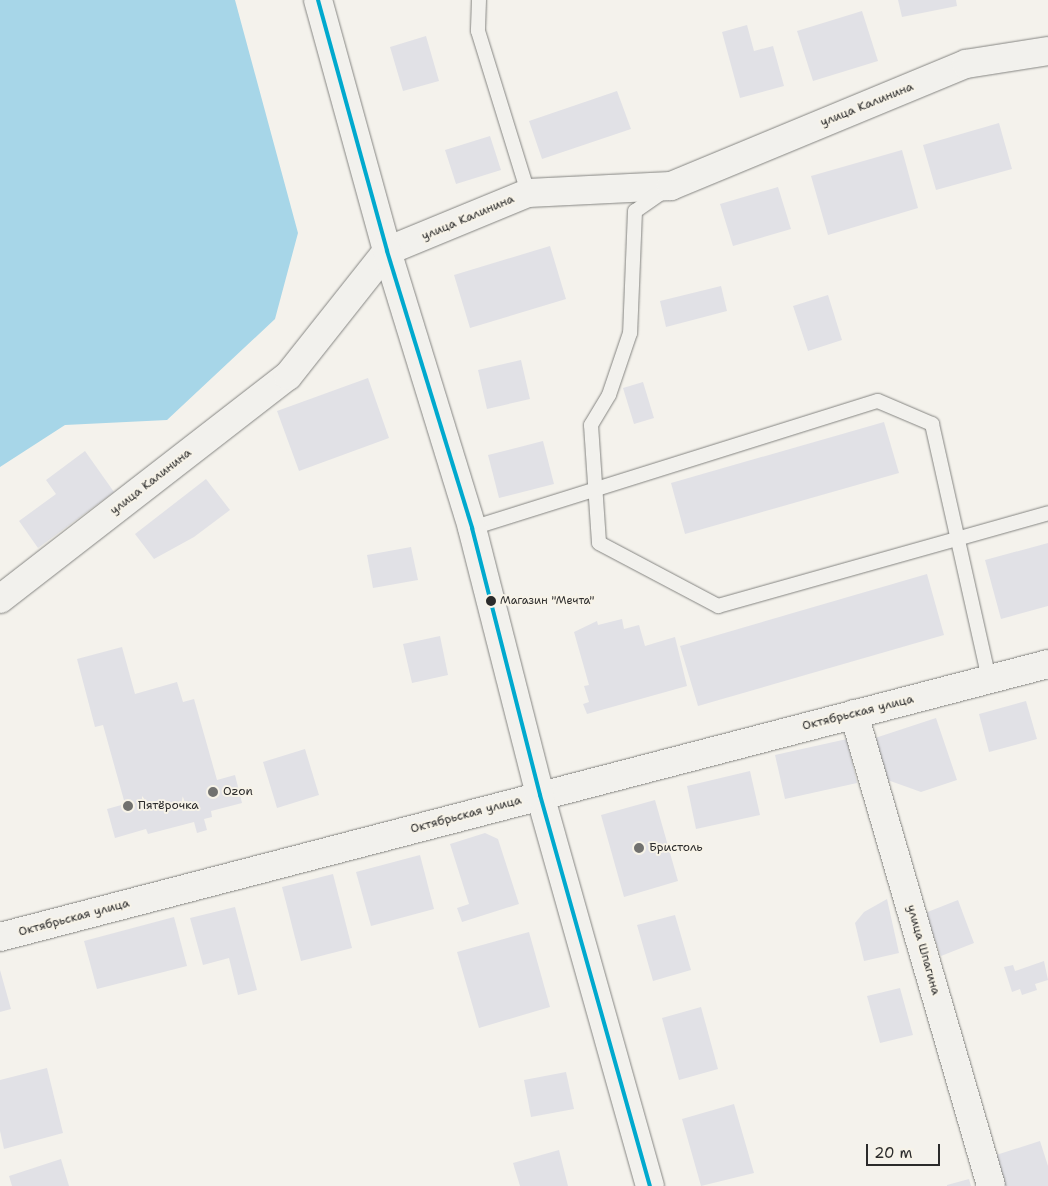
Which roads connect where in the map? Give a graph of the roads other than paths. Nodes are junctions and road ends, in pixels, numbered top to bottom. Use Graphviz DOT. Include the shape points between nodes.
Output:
graph roads {
  1 [pos="318,0"];
  2 [pos="479,0"];
  3 [pos="1048,51"];
  4 [pos="671,186"];
  5 [pos="528,192"];
  6 [pos="387,251"];
  7 [pos="598,486"];
  8 [pos="1048,512"];
  9 [pos="472,528"];
  10 [pos="957,538"];
  11 [pos="0,599"];
  12 [pos="1048,664"];
  13 [pos="988,680"];
  14 [pos="854,714"];
  15 [pos="540,795"];
  16 [pos="0,937"];
  17 [pos="650,1186"];
  18 [pos="992,1186"];
  1 -- 6 [label="street"];
  2 -- 5 [label="lane" via="478,31"];
  3 -- 4 [label="street, улица Калинина" via="966,64"];
  4 -- 5 [label="street, улица Калинина"];
  4 -- 7 [label="lane" via="635,211 630,333 609,395 591,425"];
  5 -- 6 [label="street, улица Калинина"];
  6 -- 9 [label="street"];
  6 -- 11 [label="street, улица Калинина" via="288,376"];
  7 -- 9 [label="lane"];
  7 -- 10 [label="lane" via="599,543 718,606"];
  7 -- 10 [label="lane" via="878,401 932,424"];
  8 -- 10 [label="lane"];
  9 -- 15 [label="street"];
  10 -- 13 [label="lane"];
  12 -- 13 [label="street, Октябрьская улица"];
  13 -- 14 [label="street, Октябрьская улица"];
  14 -- 15 [label="street, Октябрьская улица"];
  14 -- 18 [label="street, улица Шпагина"];
  15 -- 16 [label="street, Октябрьская улица"];
  15 -- 17 [label="street"];
}
